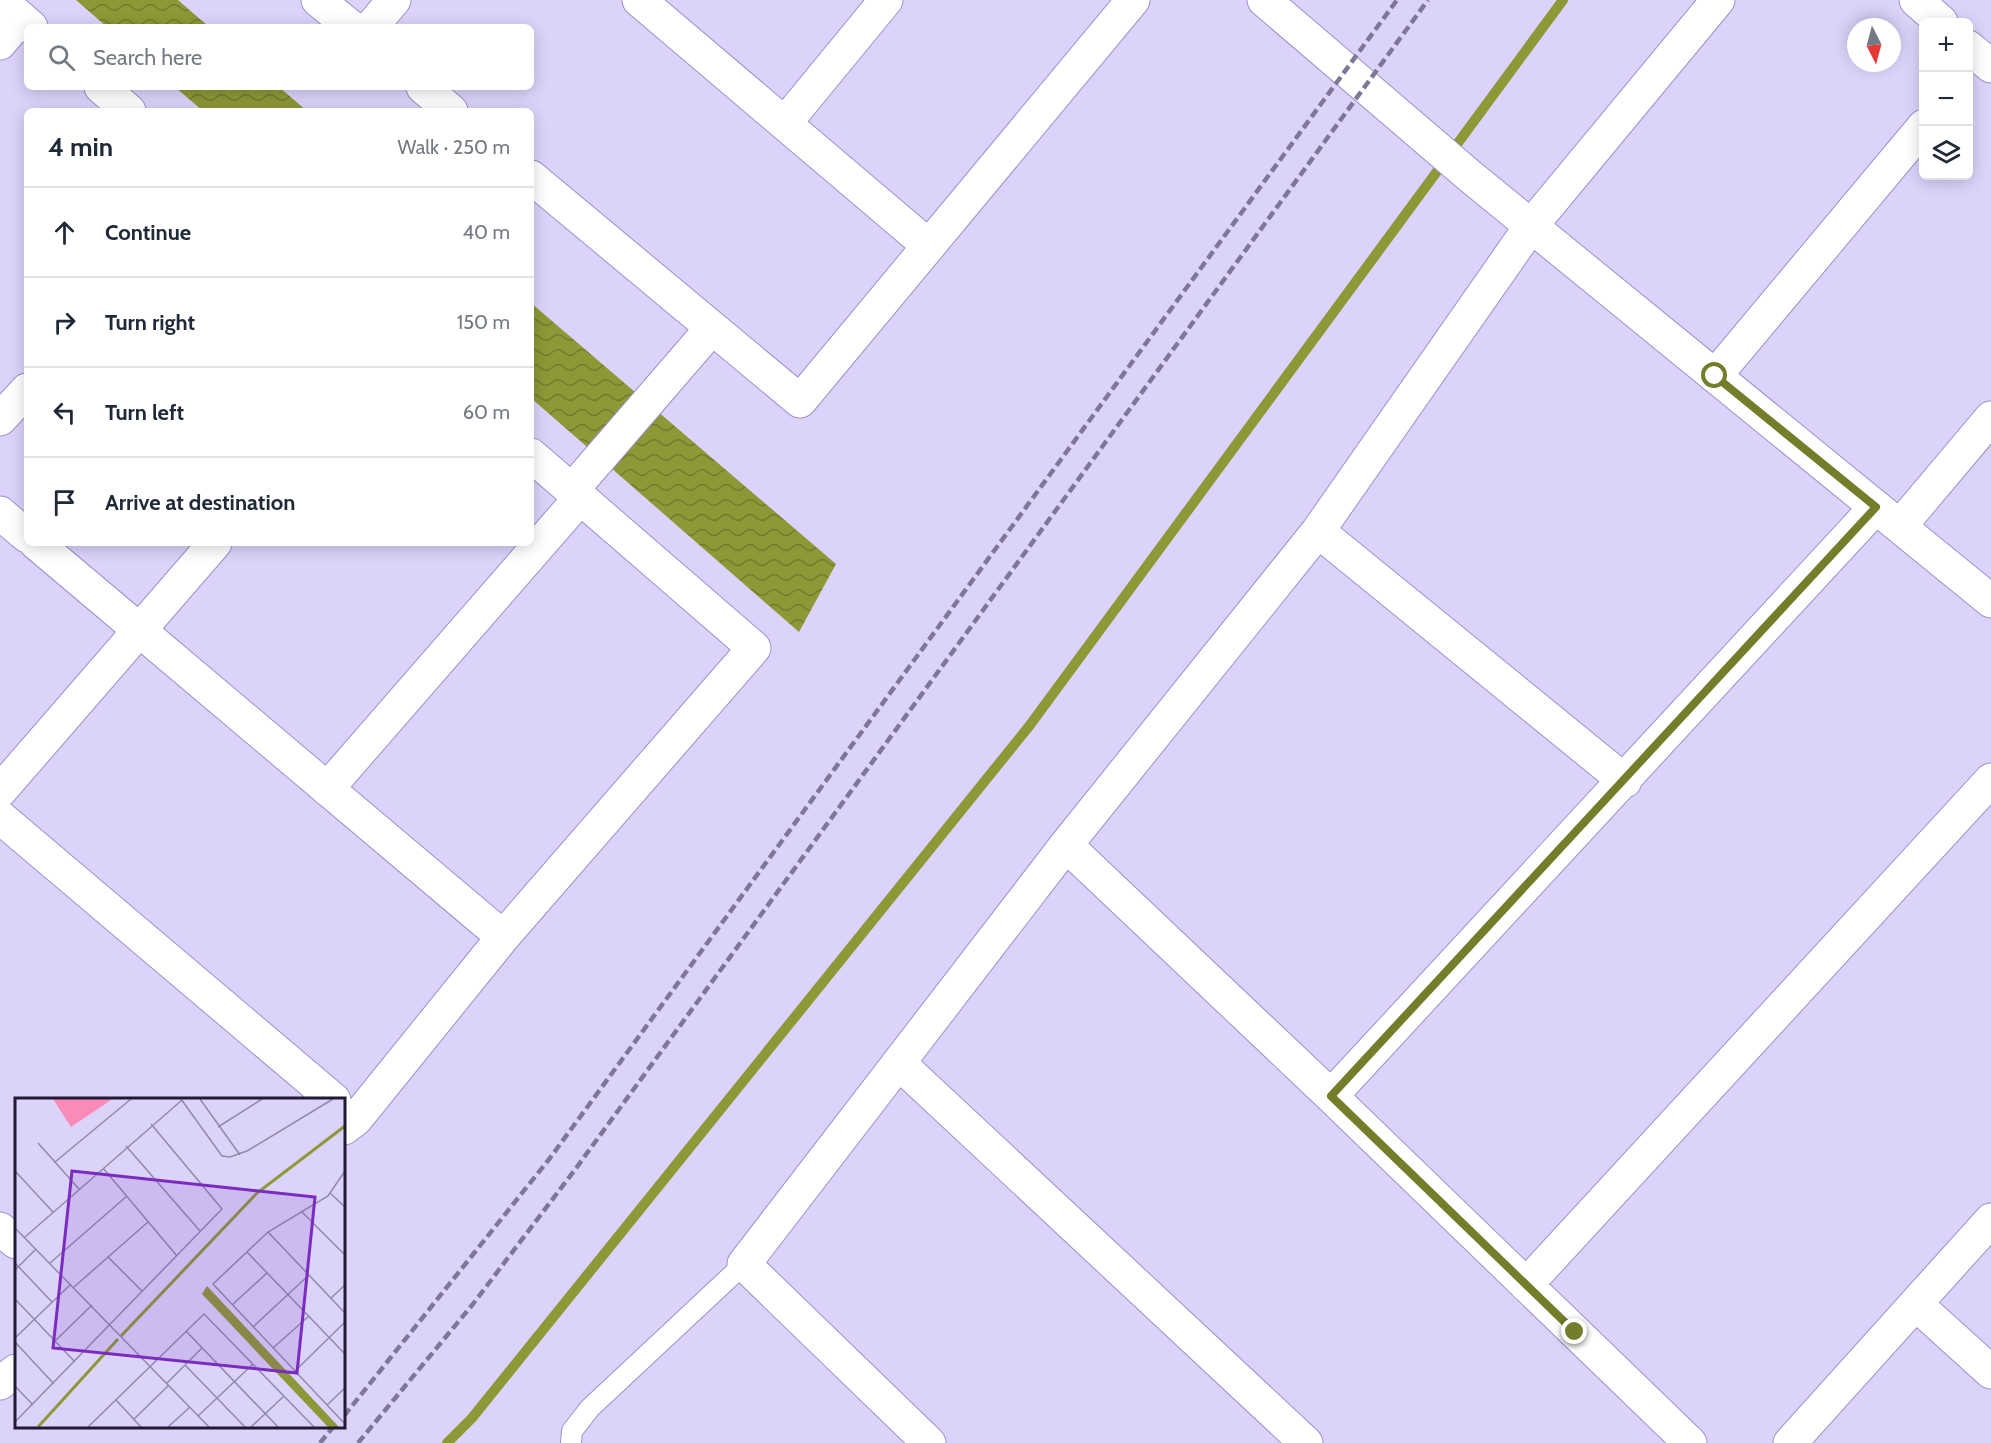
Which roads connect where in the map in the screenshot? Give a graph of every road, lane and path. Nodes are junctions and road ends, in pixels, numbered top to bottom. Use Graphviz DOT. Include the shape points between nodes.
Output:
graph roads {
  1 [pos="318,0"];
  2 [pos="394,0"];
  3 [pos="639,0"];
  4 [pos="886,0"];
  5 [pos="1133,0"];
  6 [pos="1264,0"];
  7 [pos="1718,0"];
  8 [pos="1916,0"];
  9 [pos="17,15"];
  10 [pos="1936,18"];
  11 [pos="347,24"];
  12 [pos="374,24"];
  13 [pos="0,43"];
  14 [pos="104,90"];
  15 [pos="427,90"];
  16 [pos="126,108"];
  17 [pos="448,108"];
  18 [pos="785,123"];
  19 [pos="1919,131"];
  20 [pos="534,180"];
  21 [pos="1531,226"];
  22 [pos="929,246"];
  23 [pos="712,328"];
  24 [pos="1715,376"];
  25 [pos="24,393"];
  26 [pos="1991,418"];
  27 [pos="0,419"];
  28 [pos="534,457"];
  29 [pos="577,493"];
  30 [pos="0,513"];
  31 [pos="1888,517"];
  32 [pos="1318,531"];
  33 [pos="24,533"];
  34 [pos="534,544"];
  35 [pos="40,546"];
  36 [pos="212,546"];
  37 [pos="532,546"];
  38 [pos="1991,601"];
  39 [pos="139,630"];
  40 [pos="1991,780"];
  41 [pos="1624,781"];
  42 [pos="327,789"];
  43 [pos="0,790"];
  44 [pos="0,817"];
  45 [pos="1066,845"];
  46 [pos="503,937"];
  47 [pos="900,1064"];
  48 [pos="1331,1096"];
  49 [pos="325,1098"];
  50 [pos="345,1113"];
  51 [pos="1991,1220"];
  52 [pos="0,1229"];
  53 [pos="15,1241"];
  54 [pos="744,1264"];
  55 [pos="1526,1285"];
  56 [pos="1916,1304"];
  57 [pos="15,1372"];
  58 [pos="1991,1372"];
  59 [pos="0,1383"];
  60 [pos="571,1443"];
  61 [pos="929,1443"];
  62 [pos="1306,1443"];
  63 [pos="1690,1443"];
  64 [pos="1790,1443"];
  1 -- 11 [label="street"];
  2 -- 12 [label="street"];
  3 -- 18 [label="street"];
  4 -- 18 [label="street"];
  5 -- 22 [label="street"];
  6 -- 21 [label="street"];
  7 -- 21 [label="street"];
  8 -- 10 [label="street"];
  9 -- 13 [label="street"];
  14 -- 16 [label="street"];
  15 -- 17 [label="street"];
  18 -- 22 [label="street"];
  19 -- 24 [label="street"];
  20 -- 23 [label="street"];
  21 -- 24 [label="street"];
  21 -- 32 [label="street"];
  22 -- 23 [label="street" via="800,401"];
  23 -- 29 [label="street"];
  24 -- 31 [label="street"];
  25 -- 27 [label="street"];
  26 -- 31 [label="street"];
  28 -- 29 [label="street"];
  29 -- 34 [label="street"];
  29 -- 46 [label="street" via="754,648"];
  30 -- 33 [label="street"];
  31 -- 38 [label="street"];
  31 -- 41 [label="street"];
  32 -- 41 [label="street"];
  32 -- 45 [label="street"];
  35 -- 39 [label="street"];
  36 -- 39 [label="street"];
  37 -- 42 [label="street"];
  39 -- 42 [label="street"];
  39 -- 43 [label="street"];
  40 -- 55 [label="street"];
  41 -- 48 [label="street"];
  42 -- 46 [label="street"];
  44 -- 49 [label="street"];
  45 -- 47 [label="street"];
  45 -- 48 [label="street"];
  46 -- 50 [label="street"];
  47 -- 54 [label="street"];
  47 -- 62 [label="street"];
  48 -- 55 [label="street"];
  51 -- 56 [label="street"];
  52 -- 53 [label="street"];
  54 -- 60 [label="lane" via="590,1408 572,1431"];
  54 -- 61 [label="street"];
  55 -- 63 [label="street"];
  56 -- 58 [label="street"];
  56 -- 64 [label="street"];
  57 -- 59 [label="street"];
}
